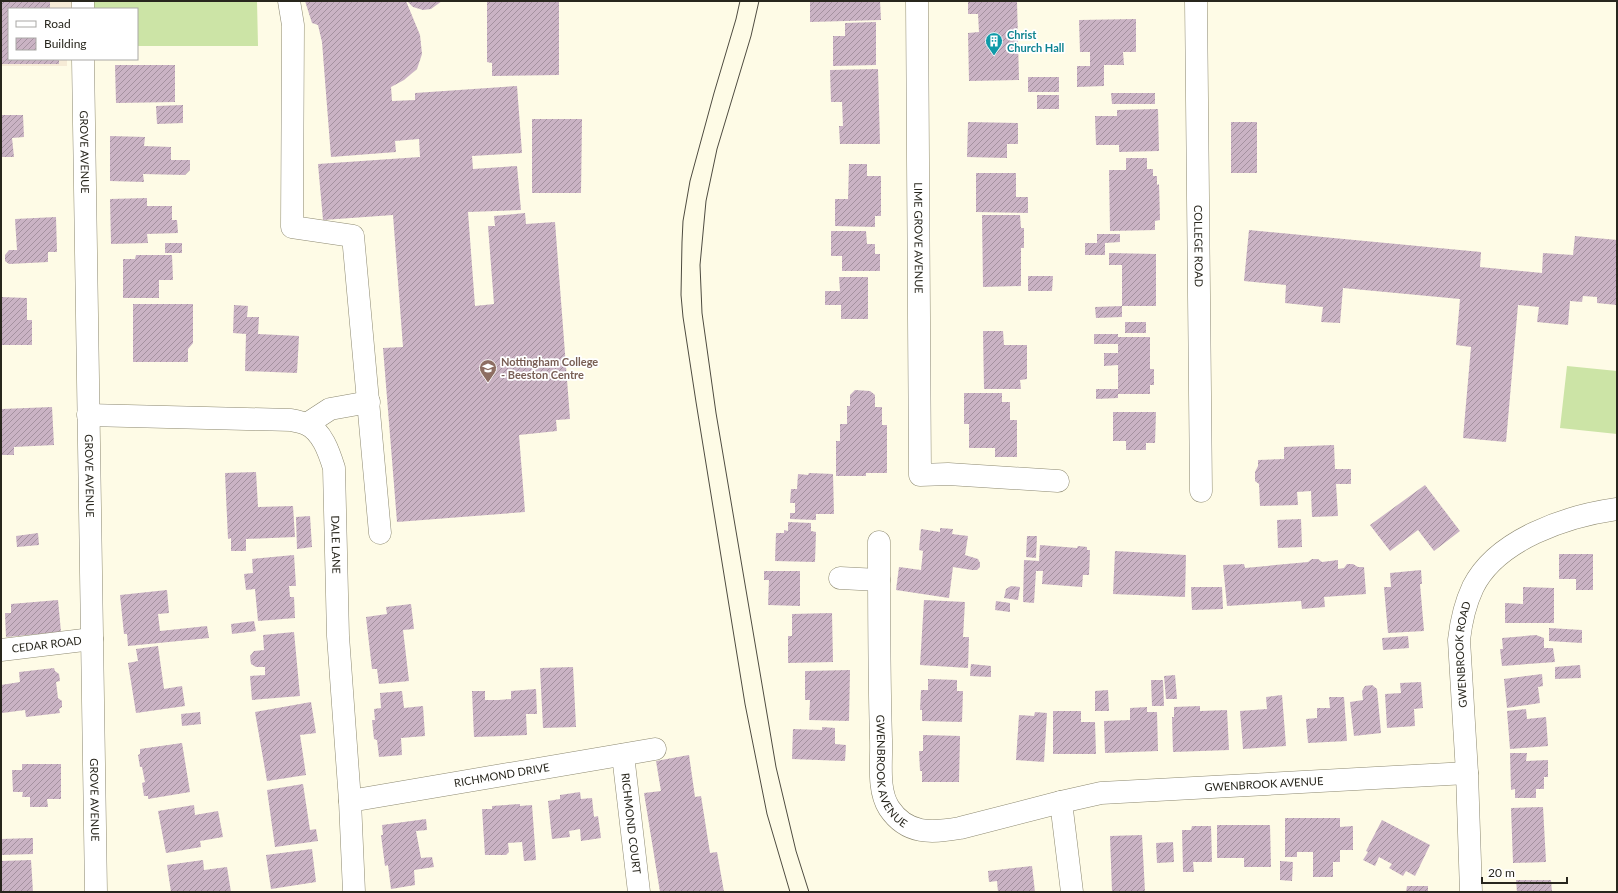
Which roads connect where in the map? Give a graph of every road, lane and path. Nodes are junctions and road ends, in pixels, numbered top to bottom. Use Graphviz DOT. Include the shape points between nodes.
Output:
graph roads {
  1 [pos="289,1"];
  2 [pos="917,1"];
  3 [pos="1196,1"];
  4 [pos="83,60"];
  5 [pos="369,402"];
  6 [pos="88,415"];
  7 [pos="307,424"];
  8 [pos="1058,481"];
  9 [pos="1201,491"];
  10 [pos="1617,509"];
  11 [pos="380,533"];
  12 [pos="879,542"];
  13 [pos="840,578"];
  14 [pos="879,580"];
  15 [pos="92,639"];
  16 [pos="1,650"];
  17 [pos="655,749"];
  18 [pos="623,755"];
  19 [pos="1467,773"];
  20 [pos="350,801"];
  21 [pos="1061,802"];
  22 [pos="96,892"];
  23 [pos="354,892"];
  24 [pos="639,892"];
  25 [pos="1072,892"];
  26 [pos="1471,892"];
  1 -- 5 [label="street" via="293,26 292,227 353,236"];
  2 -- 8 [label="street, LIME GROVE AVENUE" via="920,475 948,474"];
  3 -- 9 [label="street, COLLEGE ROAD"];
  4 -- 6 [label="street, GROVE AVENUE"];
  5 -- 7 [label="street" via="330,409"];
  5 -- 11 [label="street"];
  6 -- 7 [label="street" via="291,420"];
  6 -- 15 [label="street, GROVE AVENUE"];
  7 -- 20 [label="street, DALE LANE" via="325,443 334,468 338,636"];
  10 -- 19 [label="street, GWENBROOK ROAD" via="1576,518 1540,530 1507,548 1485,569 1474,586 1461,621 1459,640"];
  12 -- 14 [label="street, GWENBROOK AVENUE"];
  13 -- 14 [label="street"];
  14 -- 21 [label="street, GWENBROOK AVENUE" via="878,666 882,787 892,812 910,826 934,832 960,828"];
  15 -- 16 [label="street, CEDAR ROAD"];
  15 -- 22 [label="street, GROVE AVENUE"];
  17 -- 18 [label="street, RICHMOND DRIVE"];
  18 -- 20 [label="street, RICHMOND DRIVE"];
  18 -- 24 [label="street, RICHMOND COURT"];
  19 -- 21 [label="street, GWENBROOK AVENUE" via="1101,793"];
  19 -- 26 [label="street, GWENBROOK ROAD"];
  20 -- 23 [label="street, DALE LANE"];
  21 -- 25 [label="street"];
}
